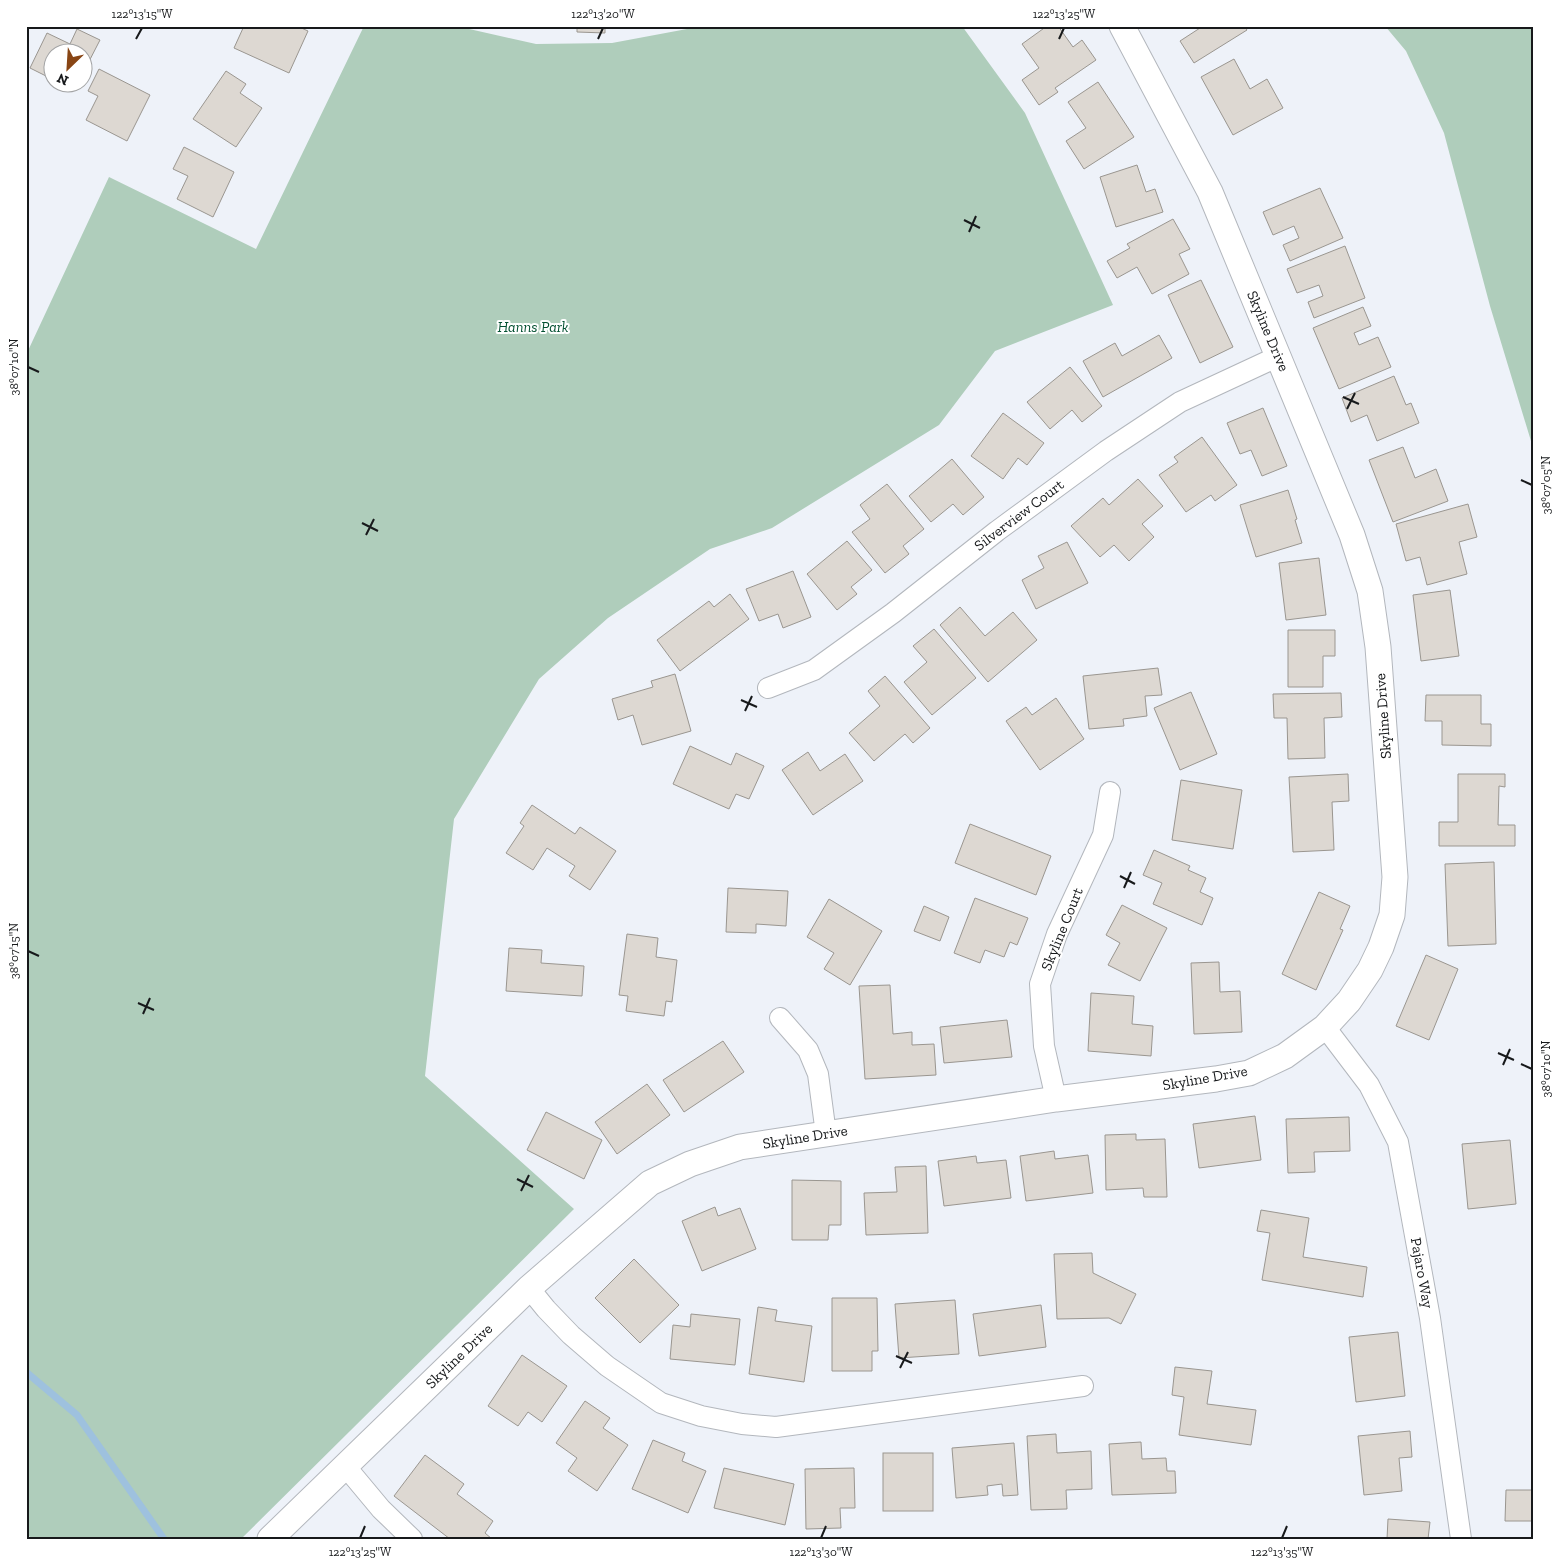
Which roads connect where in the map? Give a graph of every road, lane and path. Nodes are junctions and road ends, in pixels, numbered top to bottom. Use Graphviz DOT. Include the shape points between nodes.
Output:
graph roads {
  1 [pos="1122,26"];
  2 [pos="1279,356"];
  3 [pos="768,688"];
  4 [pos="1110,792"];
  5 [pos="780,1018"];
  6 [pos="1326,1027"];
  7 [pos="1056,1099"];
  8 [pos="826,1134"];
  9 [pos="529,1288"];
  10 [pos="1083,1386"];
  11 [pos="346,1467"];
  12 [pos="270,1539"];
  13 [pos="412,1539"];
  14 [pos="1462,1539"];
  1 -- 2 [label="street, Skyline Drive" via="1210,192"];
  2 -- 3 [label="street, Silverview Court" via="1180,402 1098,457 814,670"];
  2 -- 6 [label="street, Skyline Drive" via="1352,535 1370,591 1378,647 1395,877 1392,915 1381,948 1349,1001"];
  4 -- 7 [label="street, Skyline Court" via="1102,835 1057,934 1040,984 1044,1046"];
  5 -- 8 [label="street" via="808,1050 818,1074"];
  6 -- 7 [label="street, Skyline Drive" via="1285,1056 1249,1073 1216,1080"];
  6 -- 14 [label="street, Pajaro Way" via="1369,1085 1398,1142 1430,1318"];
  7 -- 8 [label="street, Skyline Drive"];
  8 -- 9 [label="street, Skyline Drive" via="740,1146 650,1182"];
  9 -- 10 [label="street" via="570,1335 607,1366 661,1403 701,1416 742,1424 776,1427"];
  9 -- 11 [label="street, Skyline Drive"];
  11 -- 12 [label="street, Skyline Drive"];
  11 -- 13 [label="street" via="381,1509"];
}
